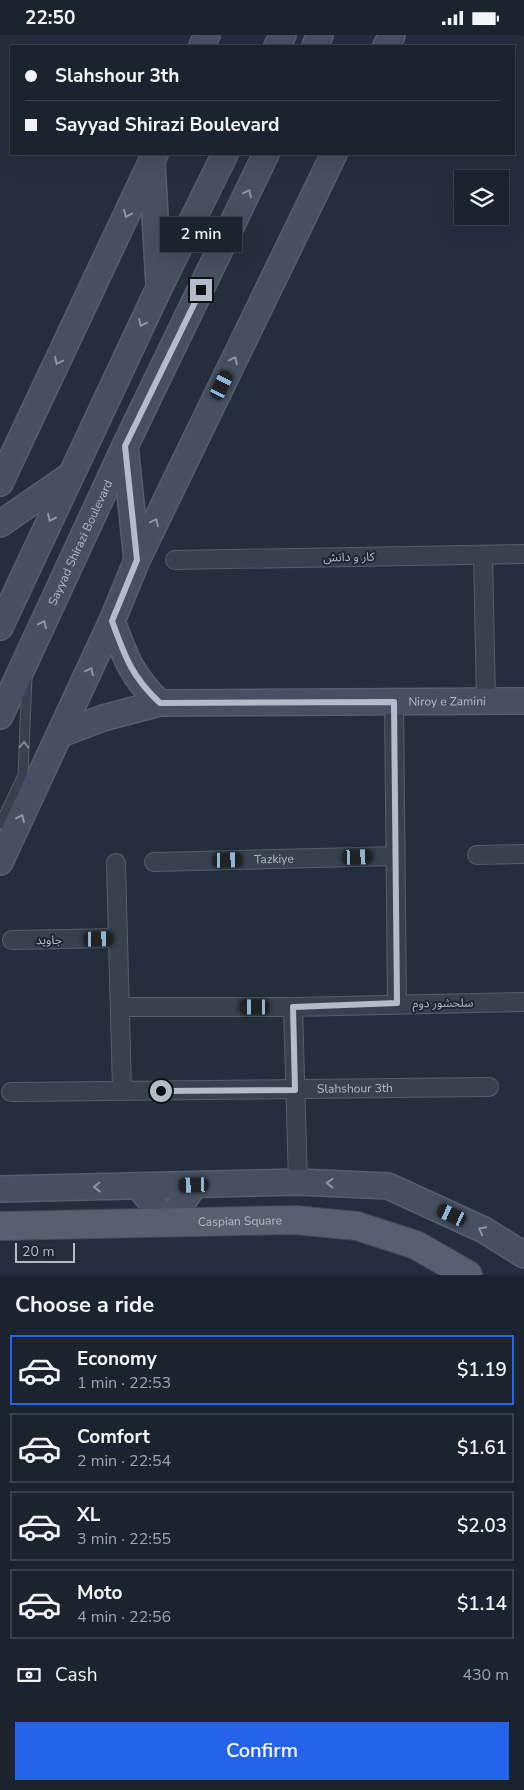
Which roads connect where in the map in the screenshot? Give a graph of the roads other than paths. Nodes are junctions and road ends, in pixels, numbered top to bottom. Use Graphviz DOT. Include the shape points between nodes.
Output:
graph roads {
  1 [pos="225,155"];
  2 [pos="278,155"];
  3 [pos="334,155"];
  4 [pos="153,157"];
  5 [pos="263,161"];
  6 [pos="159,288"];
  7 [pos="125,446"];
  8 [pos="71,475"];
  9 [pos="0,483"];
  10 [pos="0,524"];
  11 [pos="524,554"];
  12 [pos="483,555"];
  13 [pos="137,560"];
  14 [pos="175,560"];
  15 [pos="112,621"];
  16 [pos="0,627"];
  17 [pos="28,658"];
  18 [pos="486,701"];
  19 [pos="524,701"];
  20 [pos="394,702"];
  21 [pos="160,703"];
  22 [pos="0,716"];
  23 [pos="61,734"];
  24 [pos="0,824"];
  25 [pos="524,854"];
  26 [pos="477,855"];
  27 [pos="396,856"];
  28 [pos="0,862"];
  29 [pos="154,862"];
  30 [pos="116,863"];
  31 [pos="116,938"];
  32 [pos="12,941"];
  33 [pos="524,1002"];
  34 [pos="397,1003"];
  35 [pos="121,1007"];
  36 [pos="293,1007"];
  37 [pos="489,1087"];
  38 [pos="295,1090"];
  39 [pos="122,1091"];
  40 [pos="11,1092"];
  41 [pos="298,1182"];
  42 [pos="194,1185"];
  43 [pos="138,1186"];
  44 [pos="0,1189"];
  45 [pos="169,1223"];
  46 [pos="0,1226"];
  47 [pos="524,1255"];
  48 [pos="468,1275"];
  1 -- 6 [label="street"];
  2 -- 5 [label="street"];
  13 -- 3 [label="street, one-way"];
  4 -- 6 [label="street"];
  4 -- 9 [label="street, one-way"];
  7 -- 5 [label="street, Sayyad Shirazi Boulevard, one-way"];
  6 -- 8 [label="street, one-way"];
  7 -- 13 [label="street"];
  17 -- 7 [label="street, Sayyad Shirazi Boulevard, one-way"];
  8 -- 10 [label="street"];
  8 -- 16 [label="street, one-way"];
  11 -- 12 [label="street, کار و دانش"];
  12 -- 14 [label="street, کار و دانش"];
  12 -- 18 [label="street"];
  13 -- 15 [label="street"];
  15 -- 21 [label="street" via="126,660 141,685"];
  23 -- 15 [label="street, one-way"];
  17 -- 22 [label="street, Sayyad Shirazi Boulevard"];
  24 -- 17 [label="lane, one-way" via="23,775"];
  18 -- 19 [label="street, Niroy e Zamini"];
  18 -- 20 [label="street, Niroy e Zamini"];
  20 -- 21 [label="street, Niroy e Zamini"];
  20 -- 27 [label="street"];
  21 -- 23 [label="street, Niroy e Zamini" via="103,718"];
  28 -- 23 [label="street, one-way"];
  25 -- 26 [label="street"];
  27 -- 29 [label="street, Tazkiye"];
  27 -- 34 [label="street"];
  30 -- 31 [label="street"];
  31 -- 32 [label="street, جاوید"];
  31 -- 35 [label="street"];
  33 -- 34 [label="street, سلحشور دوم"];
  34 -- 36 [label="street, سلحشور دوم"];
  35 -- 36 [label="street, سلحشور دوم"];
  35 -- 39 [label="street"];
  36 -- 38 [label="street"];
  37 -- 38 [label="street, Slahshour 3th"];
  38 -- 39 [label="street, Slahshour 3th"];
  38 -- 41 [label="street"];
  39 -- 40 [label="street, Slahshour 3th"];
  41 -- 42 [label="street"];
  47 -- 41 [label="street, one-way" via="484,1230 388,1186"];
  42 -- 43 [label="street"];
  42 -- 45 [label="street"];
  43 -- 44 [label="street, one-way"];
  43 -- 45 [label="street"];
  45 -- 46 [label="main road, Caspian Square"];
  45 -- 48 [label="main road, Caspian Square" via="295,1220 357,1226 416,1245"];
}
